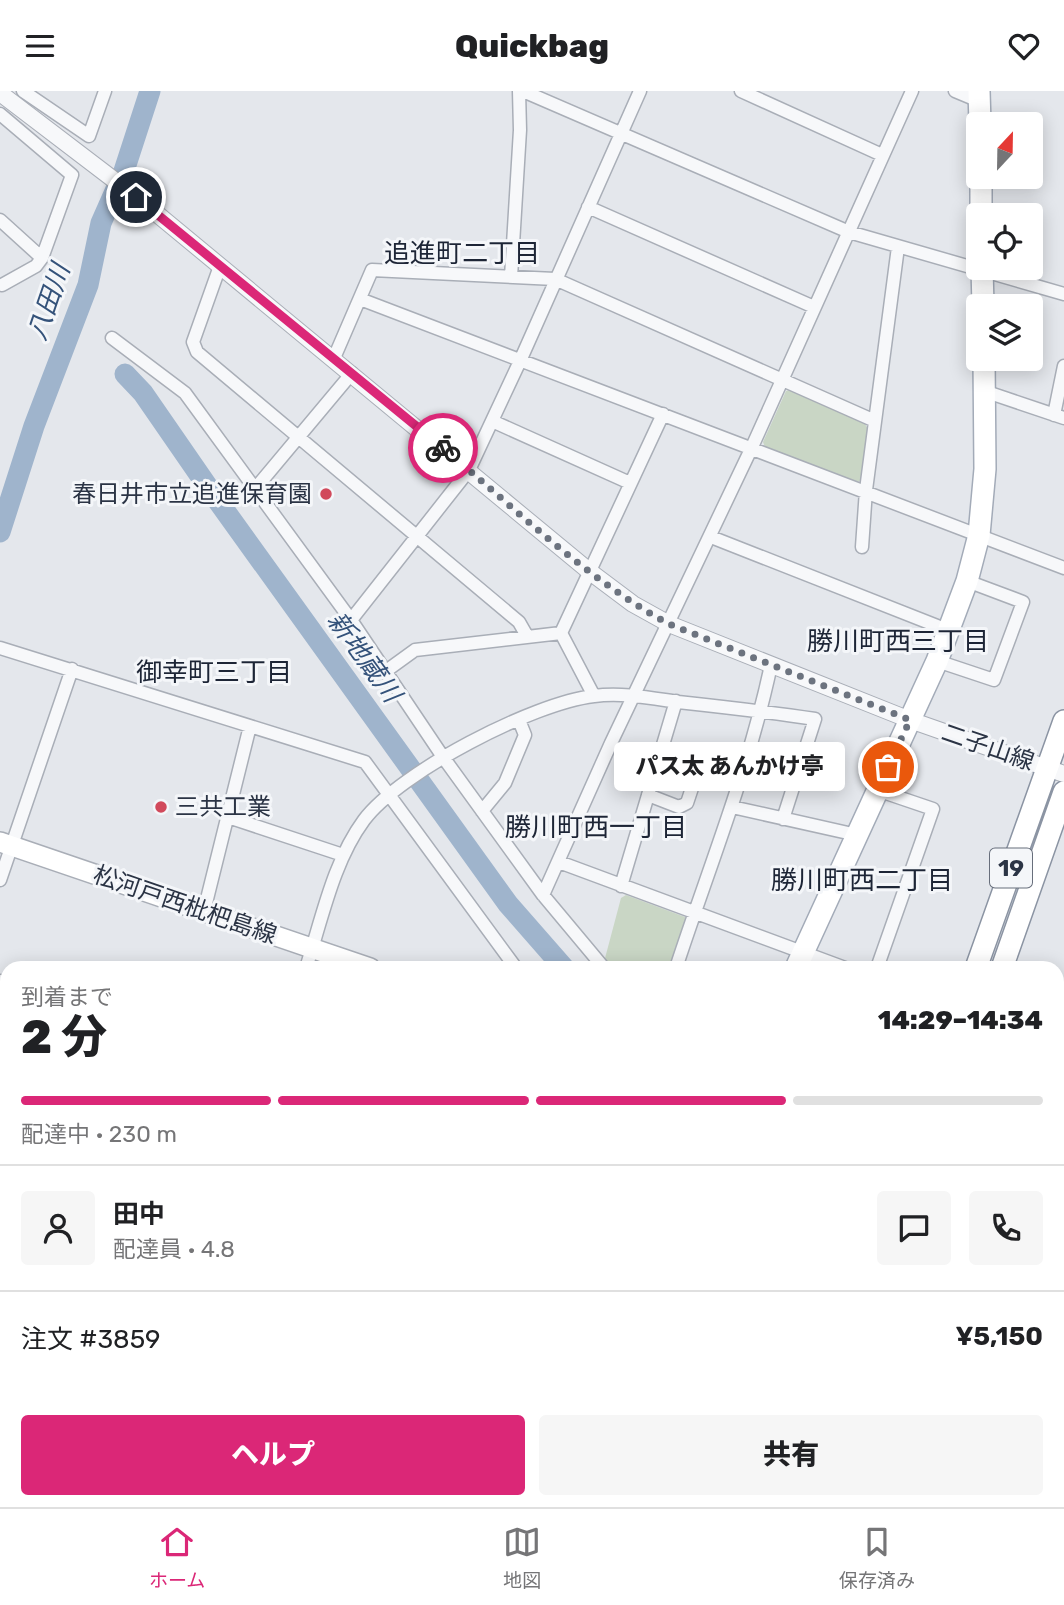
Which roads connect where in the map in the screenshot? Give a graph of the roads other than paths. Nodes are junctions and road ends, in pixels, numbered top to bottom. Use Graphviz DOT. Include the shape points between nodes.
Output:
graph roads {
  1 [pos="23,91"];
  2 [pos="105,91"];
  3 [pos="521,91"];
  4 [pos="640,91"];
  5 [pos="741,91"];
  6 [pos="912,91"];
  7 [pos="955,91"];
  8 [pos="0,93"];
  9 [pos="979,96"];
  10 [pos="0,114"];
  11 [pos="621,134"];
  12 [pos="882,155"];
  13 [pos="588,207"];
  14 [pos="0,219"];
  15 [pos="849,232"];
  16 [pos="898,247"];
  17 [pos="42,258"];
  18 [pos="966,265"];
  19 [pos="220,266"];
  20 [pos="511,277"];
  21 [pos="555,279"];
  22 [pos="1018,280"];
  23 [pos="1,287"];
  24 [pos="1064,294"];
  25 [pos="360,299"];
  26 [pos="814,307"];
  27 [pos="112,338"];
  28 [pos="334,358"];
  29 [pos="520,361"];
  30 [pos="1064,366"];
  31 [pos="984,371"];
  32 [pos="352,373"];
  33 [pos="782,380"];
  34 [pos="984,391"];
  35 [pos="663,414"];
  36 [pos="1059,416"];
  37 [pos="492,421"];
  38 [pos="875,421"];
  39 [pos="298,436"];
  40 [pos="752,447"];
  41 [pos="469,470"];
  42 [pos="631,483"];
  43 [pos="255,489"];
  44 [pos="866,490"];
  45 [pos="416,535"];
  46 [pos="979,535"];
  47 [pos="711,537"];
  48 [pos="862,547"];
  49 [pos="1064,568"];
  50 [pos="589,571"];
  51 [pos="967,580"];
  52 [pos="351,620"];
  53 [pos="669,624"];
  54 [pos="950,631"];
  55 [pos="561,633"];
  56 [pos="527,636"];
  57 [pos="0,647"];
  58 [pos="937,660"];
  59 [pos="771,665"];
  60 [pos="72,669"];
  61 [pos="386,671"];
  62 [pos="594,696"];
  63 [pos="634,696"];
  64 [pos="676,701"];
  65 [pos="761,711"];
  66 [pos="519,720"];
  67 [pos="910,720"];
  68 [pos="1064,721"];
  69 [pos="250,726"];
  70 [pos="443,757"];
  71 [pos="656,768"];
  72 [pos="1055,771"];
  73 [pos="877,790"];
  74 [pos="1064,792"];
  75 [pos="648,795"];
  76 [pos="388,797"];
  77 [pos="733,807"];
  78 [pos="482,810"];
  79 [pos="228,817"];
  80 [pos="783,819"];
  81 [pos="857,835"];
  82 [pos="6,844"];
  83 [pos="343,855"];
  84 [pos="559,862"];
  85 [pos="0,880"];
  86 [pos="621,886"];
  87 [pos="543,895"];
  88 [pos="204,911"];
  89 [pos="694,914"];
  90 [pos="312,949"];
  91 [pos="799,960"];
  92 [pos="308,961"];
  93 [pos="349,961"];
  94 [pos="511,961"];
  95 [pos="598,961"];
  96 [pos="678,961"];
  97 [pos="879,961"];
  98 [pos="979,961"];
  99 [pos="1004,961"];
  1 -- 2 [label="street" via="89,137"];
  3 -- 11 [label="street"];
  3 -- 20 [label="street"];
  4 -- 11 [label="street"];
  5 -- 12 [label="street"];
  6 -- 12 [label="street"];
  7 -- 9 [label="street"];
  8 -- 19 [label="street, 二子山線"];
  10 -- 17 [label="street" via="72,175"];
  11 -- 13 [label="street"];
  11 -- 15 [label="street"];
  12 -- 15 [label="street"];
  13 -- 21 [label="street"];
  13 -- 26 [label="street"];
  14 -- 17 [label="street"];
  15 -- 16 [label="street"];
  15 -- 26 [label="street"];
  16 -- 18 [label="street"];
  16 -- 38 [label="street"];
  17 -- 23 [label="street"];
  19 -- 28 [label="street, 二子山線"];
  19 -- 39 [label="street" via="193,342 197,352"];
  20 -- 21 [label="street"];
  20 -- 25 [label="street" via="372,270"];
  21 -- 29 [label="street"];
  21 -- 33 [label="street"];
  22 -- 24 [label="street"];
  25 -- 28 [label="street"];
  25 -- 29 [label="street"];
  26 -- 33 [label="street"];
  27 -- 43 [label="street" via="185,393"];
  28 -- 32 [label="street, 二子山線"];
  29 -- 35 [label="street"];
  29 -- 37 [label="street"];
  30 -- 36 [label="street"];
  31 -- 34 [label="main road"];
  32 -- 39 [label="street"];
  32 -- 41 [label="street, 二子山線"];
  33 -- 38 [label="street"];
  33 -- 40 [label="street"];
  34 -- 36 [label="street"];
  34 -- 46 [label="main road" via="985,469"];
  35 -- 40 [label="street"];
  35 -- 42 [label="street"];
  37 -- 41 [label="street"];
  37 -- 42 [label="street"];
  38 -- 44 [label="street"];
  39 -- 43 [label="street"];
  39 -- 45 [label="street"];
  40 -- 44 [label="street"];
  40 -- 47 [label="street"];
  41 -- 45 [label="street"];
  41 -- 50 [label="street, 二子山線"];
  42 -- 50 [label="street"];
  43 -- 52 [label="street"];
  44 -- 46 [label="street"];
  44 -- 48 [label="street"];
  45 -- 52 [label="street"];
  45 -- 56 [label="street" via="519,622"];
  46 -- 49 [label="street"];
  46 -- 51 [label="main road"];
  47 -- 53 [label="street"];
  47 -- 54 [label="street"];
  50 -- 53 [label="street, 二子山線"];
  50 -- 55 [label="street"];
  51 -- 54 [label="main road"];
  51 -- 58 [label="street" via="1023,602 999,667 994,680"];
  52 -- 61 [label="street"];
  53 -- 59 [label="street, 二子山線"];
  53 -- 63 [label="street"];
  54 -- 58 [label="main road"];
  55 -- 56 [label="street"];
  55 -- 62 [label="street"];
  56 -- 61 [label="street" via="415,650"];
  57 -- 60 [label="street"];
  58 -- 67 [label="main road"];
  59 -- 65 [label="street"];
  59 -- 67 [label="street, 二子山線"];
  60 -- 69 [label="street"];
  60 -- 82 [label="street"];
  61 -- 70 [label="street"];
  62 -- 63 [label="street"];
  62 -- 66 [label="street" via="546,707"];
  63 -- 64 [label="street"];
  63 -- 84 [label="street"];
  64 -- 65 [label="street"];
  64 -- 71 [label="street"];
  65 -- 77 [label="street"];
  65 -- 80 [label="street" via="815,719"];
  66 -- 70 [label="street"];
  66 -- 78 [label="street" via="525,735 505,783"];
  67 -- 72 [label="street, 二子山線"];
  67 -- 73 [label="main road"];
  68 -- 72 [label="main road, 19"];
  69 -- 76 [label="street" via="365,762"];
  69 -- 79 [label="street"];
  70 -- 76 [label="street"];
  70 -- 78 [label="street"];
  71 -- 75 [label="street"];
  71 -- 75 [label="street" via="690,780 692,788 687,803 679,807"];
  72 -- 98 [label="main road, 19"];
  73 -- 81 [label="main road"];
  73 -- 97 [label="street" via="933,809"];
  74 -- 99 [label="main road, 19"];
  75 -- 86 [label="street"];
  76 -- 83 [label="street" via="365,819"];
  76 -- 94 [label="street"];
  77 -- 80 [label="street"];
  77 -- 89 [label="street"];
  78 -- 87 [label="street"];
  79 -- 83 [label="street"];
  79 -- 88 [label="street"];
  80 -- 81 [label="street"];
  81 -- 91 [label="main road"];
  82 -- 85 [label="street"];
  82 -- 88 [label="main road, 松河戸西枇杷島線"];
  83 -- 90 [label="street"];
  84 -- 86 [label="street"];
  84 -- 87 [label="street"];
  86 -- 89 [label="street"];
  87 -- 95 [label="street"];
  88 -- 90 [label="main road, 松河戸西枇杷島線"];
  89 -- 91 [label="street"];
  89 -- 96 [label="street"];
  90 -- 92 [label="street"];
  90 -- 93 [label="main road, 松河戸西枇杷島線"];
}
